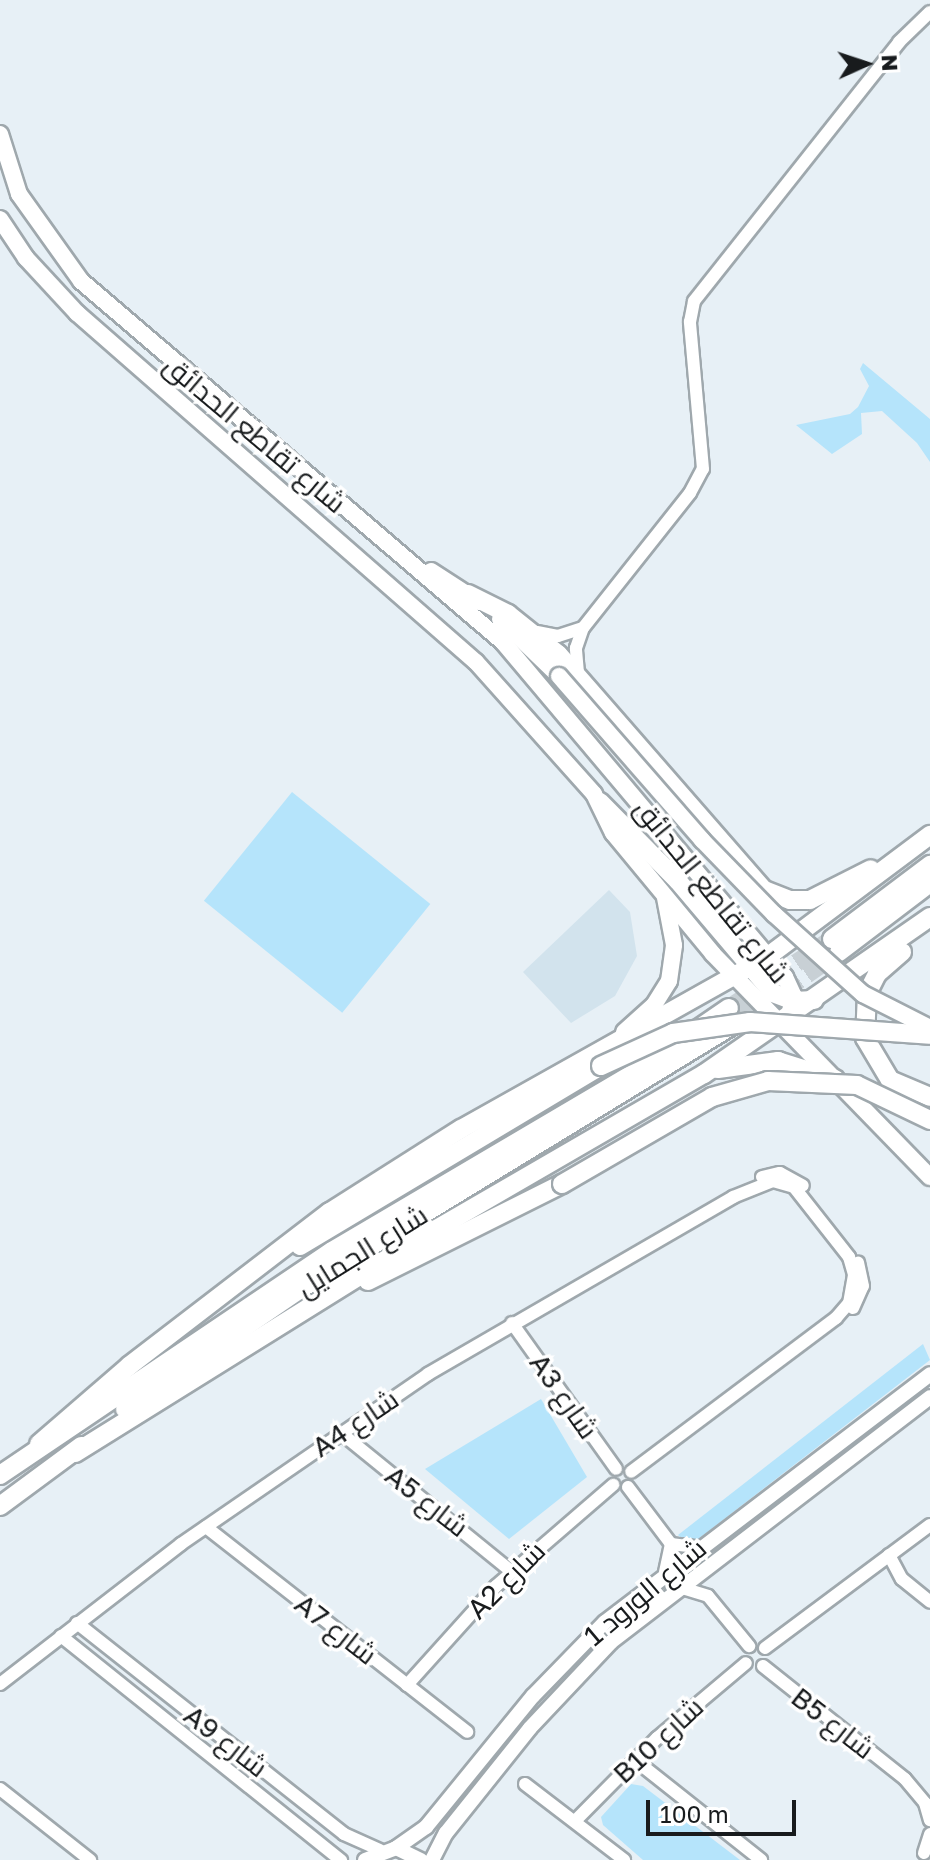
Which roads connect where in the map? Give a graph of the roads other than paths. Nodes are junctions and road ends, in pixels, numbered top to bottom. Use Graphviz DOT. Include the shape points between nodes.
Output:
graph roads {
  1 [pos="930,12"];
  2 [pos="0,134"];
  3 [pos="0,165"];
  4 [pos="19,194"];
  5 [pos="0,219"];
  6 [pos="387,548"];
  7 [pos="468,594"];
  8 [pos="583,628"];
  9 [pos="531,630"];
  10 [pos="581,680"];
  11 [pos="600,802"];
  12 [pos="930,835"];
  13 [pos="897,861"];
  14 [pos="930,865"];
  15 [pos="930,883"];
  16 [pos="664,896"];
  17 [pos="930,917"];
  18 [pos="751,966"];
  19 [pos="816,999"];
  20 [pos="794,1001"];
  21 [pos="781,1022"];
  22 [pos="930,1028"];
  23 [pos="930,1035"];
  24 [pos="617,1038"];
  25 [pos="704,1074"];
  26 [pos="835,1079"];
  27 [pos="930,1097"];
  28 [pos="930,1120"];
  29 [pos="930,1177"];
  30 [pos="272,1260"];
  31 [pos="338,1290"];
  32 [pos="512,1323"];
  33 [pos="930,1374"];
  34 [pos="930,1397"];
  35 [pos="341,1433"];
  36 [pos="39,1444"];
  37 [pos="75,1453"];
  38 [pos="616,1469"];
  39 [pos="631,1472"];
  40 [pos="0,1475"];
  41 [pos="613,1485"];
  42 [pos="628,1487"];
  43 [pos="0,1506"];
  44 [pos="930,1525"];
  45 [pos="206,1527"];
  46 [pos="671,1544"];
  47 [pos="697,1547"];
  48 [pos="889,1555"];
  49 [pos="707,1566"];
  50 [pos="511,1571"];
  51 [pos="665,1572"];
  52 [pos="679,1587"];
  53 [pos="708,1596"];
  54 [pos="930,1602"];
  55 [pos="77,1623"];
  56 [pos="61,1636"];
  57 [pos="749,1646"];
  58 [pos="765,1648"];
  59 [pos="746,1663"];
  60 [pos="763,1666"];
  61 [pos="0,1684"];
  62 [pos="407,1685"];
  63 [pos="467,1732"];
  64 [pos="635,1760"];
  65 [pos="905,1779"];
  66 [pos="525,1784"];
  67 [pos="0,1789"];
  68 [pos="930,1800"];
  69 [pos="930,1820"];
  70 [pos="575,1821"];
  71 [pos="930,1834"];
  72 [pos="388,1849"];
  73 [pos="924,1854"];
  74 [pos="90,1860"];
  75 [pos="341,1860"];
  76 [pos="365,1860"];
  77 [pos="421,1860"];
  78 [pos="432,1860"];
  79 [pos="624,1860"];
  80 [pos="761,1860"];
  1 -- 8 [label="street" via="899,42 698,294 690,322 703,469 690,493"];
  2 -- 4 [label="main road, شارع تقاطع الحدائق"];
  3 -- 4 [label="main road"];
  4 -- 6 [label="main road, شارع تقاطع الحدائق" via="58,253 107,307"];
  5 -- 11 [label="main road, شارع تقاطع الحدائق" via="26,258 95,330 476,662"];
  6 -- 7 [label="main road"];
  6 -- 18 [label="main road, شارع تقاطع الحدائق" via="516,656"];
  7 -- 9 [label="main road"];
  7 -- 22 [label="main road, bridge" via="559,676 774,914 863,994"];
  8 -- 9 [label="street" via="558,636"];
  8 -- 10 [label="street" via="575,659"];
  9 -- 10 [label="main road"];
  10 -- 13 [label="main road" via="690,810 772,894 790,900 820,897 860,873"];
  11 -- 16 [label="main road, شارع تقاطع الحدائق" via="613,833"];
  11 -- 18 [label="main road"];
  12 -- 13 [label="main road"];
  13 -- 18 [label="main road"];
  14 -- 15 [label="main road" via="836,946"];
  16 -- 18 [label="main road, شارع تقاطع الحدائق"];
  16 -- 24 [label="main road" via="674,945 669,981 654,1005"];
  17 -- 19 [label="main road"];
  17 -- 27 [label="main road" via="915,940 877,974 863,1016 875,1060 890,1080"];
  18 -- 20 [label="main road" via="773,993"];
  18 -- 21 [label="main road, شارع تقاطع الحدائق"];
  18 -- 24 [label="main road"];
  19 -- 20 [label="main road"];
  19 -- 21 [label="main road"];
  20 -- 21 [label="main road, شارع تقاطع الحدائق"];
  21 -- 25 [label="main road"];
  21 -- 26 [label="main road"];
  23 -- 30 [label="main road, bridge" via="737,1023 673,1033 601,1066"];
  24 -- 30 [label="main road" via="400,1166 320,1219"];
  25 -- 26 [label="main road" via="732,1064 778,1061"];
  25 -- 31 [label="main road"];
  26 -- 29 [label="main road"];
  28 -- 31 [label="main road, bridge" via="857,1085 768,1081 712,1097 562,1184 387,1273"];
  30 -- 36 [label="main road" via="141,1356"];
  31 -- 37 [label="main road"];
  32 -- 35 [label="street, A4 شارع"];
  32 -- 38 [label="street, A3 شارع"];
  32 -- 39 [label="street, A4 شارع" via="770,1174 790,1176 811,1197 843,1249 857,1261 863,1286 857,1303"];
  33 -- 47 [label="street, شارع الورود 1"];
  34 -- 49 [label="street, شارع الورود 1"];
  35 -- 45 [label="street, A4 شارع"];
  35 -- 50 [label="street, A5 شارع"];
  36 -- 37 [label="main road, شارع الجمايل" via="106,1405 332,1251 734,1014 302,1288 151,1390"];
  36 -- 40 [label="main road, شارع الجمايل"];
  37 -- 43 [label="main road, شارع الجمايل"];
  38 -- 39 [label="street"];
  38 -- 41 [label="street"];
  39 -- 42 [label="street"];
  41 -- 42 [label="street"];
  41 -- 50 [label="street, A2 شارع"];
  42 -- 46 [label="street"];
  44 -- 48 [label="street"];
  45 -- 55 [label="street, A4 شارع"];
  45 -- 62 [label="street, A7 شارع"];
  46 -- 47 [label="street"];
  46 -- 51 [label="street"];
  47 -- 51 [label="street, شارع الورود 1"];
  48 -- 54 [label="street" via="902,1579"];
  48 -- 58 [label="street"];
  49 -- 52 [label="street, شارع الورود 1"];
  49 -- 53 [label="street"];
  50 -- 62 [label="street, A2 شارع"];
  51 -- 72 [label="street, شارع الورود 1" via="550,1677 426,1827"];
  52 -- 53 [label="street"];
  52 -- 78 [label="street, شارع الورود 1" via="611,1642 546,1709 446,1833"];
  53 -- 57 [label="street"];
  55 -- 56 [label="street, A4 شارع"];
  55 -- 72 [label="street, A9 شارع" via="344,1834"];
  56 -- 61 [label="street, A4 شارع"];
  56 -- 75 [label="street, A9 شارع"];
  57 -- 58 [label="street"];
  57 -- 59 [label="street"];
  58 -- 60 [label="street"];
  59 -- 60 [label="street"];
  59 -- 64 [label="street, B10 شارع"];
  60 -- 65 [label="street, B5 شارع"];
  62 -- 63 [label="street, A7 شارع"];
  64 -- 70 [label="street, B10 شارع"];
  64 -- 80 [label="street"];
  65 -- 68 [label="street, B5 شارع"];
  65 -- 69 [label="street" via="925,1803"];
  66 -- 70 [label="street"];
  67 -- 74 [label="street"];
  70 -- 79 [label="street"];
  71 -- 73 [label="street"];
  72 -- 76 [label="street, شارع الورود 1"];
  72 -- 77 [label="street"];
}
